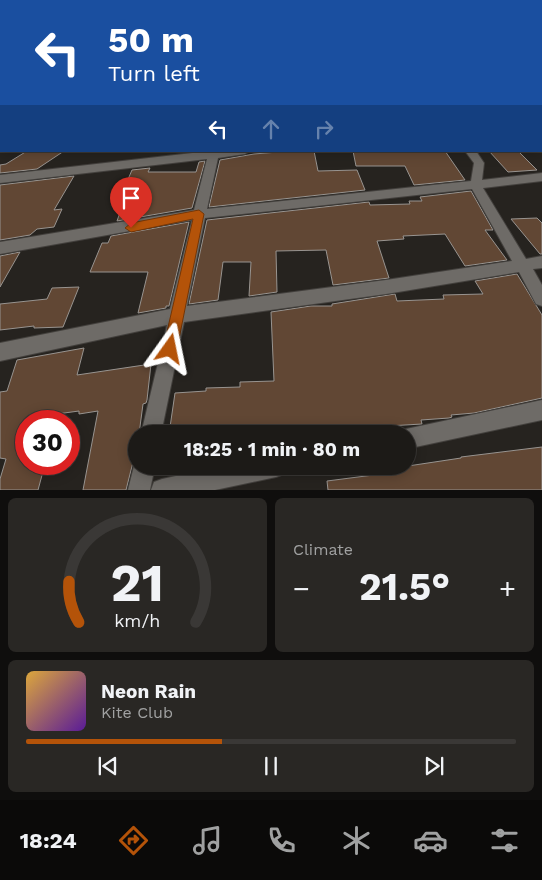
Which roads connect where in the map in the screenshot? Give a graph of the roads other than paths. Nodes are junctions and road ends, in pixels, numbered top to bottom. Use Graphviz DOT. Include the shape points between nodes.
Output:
graph roads {
  1 [pos="230,152"];
  2 [pos="471,152"];
  3 [pos="214,153"];
  4 [pos="542,177"];
  5 [pos="0,179"];
  6 [pos="476,185"];
  7 [pos="199,214"];
  8 [pos="0,248"];
  9 [pos="542,262"];
  10 [pos="523,265"];
  11 [pos="542,298"];
  12 [pos="177,315"];
  13 [pos="0,352"];
  14 [pos="542,410"];
  15 [pos="154,425"];
  16 [pos="416,437"];
  17 [pos="142,475"];
  18 [pos="233,475"];
  19 [pos="139,490"];
  20 [pos="162,490"];
  1 -- 3 [label="street"];
  2 -- 6 [label="street" via="479,163"];
  3 -- 5 [label="street"];
  3 -- 7 [label="street"];
  4 -- 6 [label="street"];
  6 -- 7 [label="street"];
  6 -- 10 [label="street"];
  7 -- 8 [label="street"];
  7 -- 12 [label="street"];
  9 -- 10 [label="street"];
  10 -- 11 [label="street"];
  10 -- 12 [label="street"];
  12 -- 13 [label="street"];
  12 -- 15 [label="street"];
  14 -- 16 [label="street"];
  17 -- 19 [label="street"];
  18 -- 20 [label="street"];
}
